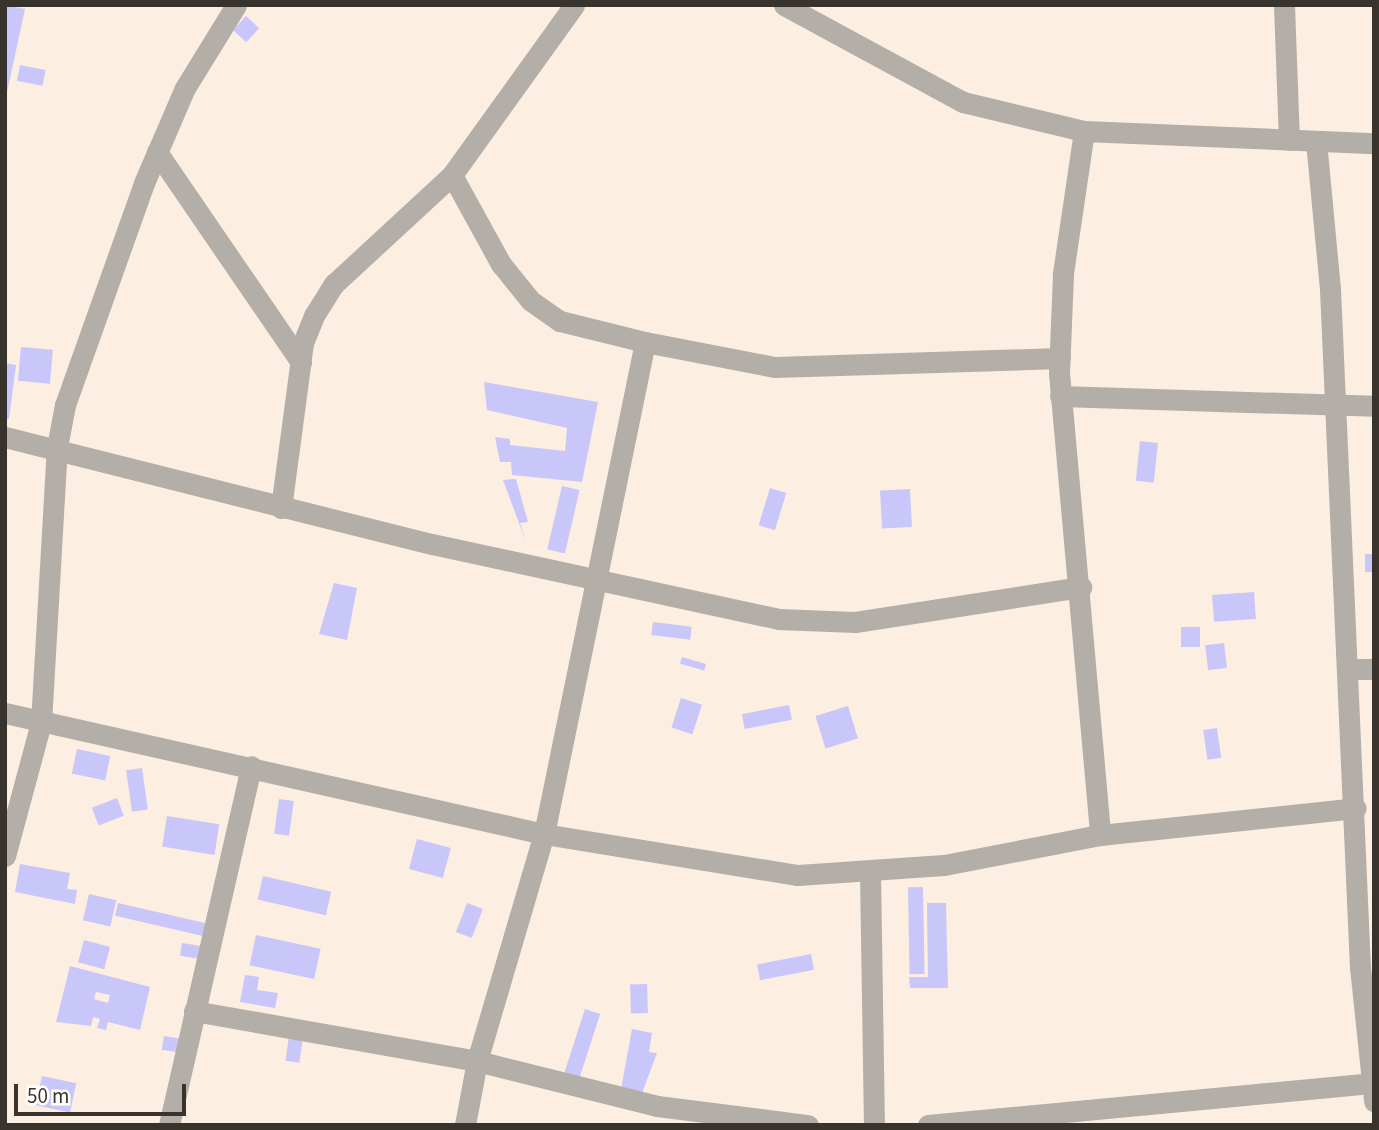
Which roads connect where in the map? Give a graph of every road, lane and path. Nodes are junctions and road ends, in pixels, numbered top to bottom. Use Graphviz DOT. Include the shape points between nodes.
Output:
graph roads {
  1 [pos="236,5"];
  2 [pos="574,5"];
  3 [pos="784,5"];
  4 [pos="1284,5"];
  5 [pos="1084,131"];
  6 [pos="1289,141"];
  7 [pos="1316,141"];
  8 [pos="1374,143"];
  9 [pos="157,152"];
  10 [pos="452,175"];
  11 [pos="645,342"];
  12 [pos="1060,358"];
  13 [pos="301,362"];
  14 [pos="1060,396"];
  15 [pos="1374,406"];
  16 [pos="1332,407"];
  17 [pos="5,437"];
  18 [pos="57,447"];
  19 [pos="281,508"];
  20 [pos="601,580"];
  21 [pos="1081,587"];
  22 [pos="1349,669"];
  23 [pos="1374,670"];
  24 [pos="5,713"];
  25 [pos="41,723"];
  26 [pos="251,766"];
  27 [pos="1356,808"];
  28 [pos="544,834"];
  29 [pos="1100,835"];
  30 [pos="5,856"];
  31 [pos="870,873"];
  32 [pos="194,1011"];
  33 [pos="477,1061"];
  34 [pos="1373,1089"];
  35 [pos="1113,1114"];
  36 [pos="169,1125"];
  37 [pos="465,1125"];
  38 [pos="808,1125"];
  39 [pos="874,1125"];
  40 [pos="929,1125"];
  1 -- 9 [label="street" via="185,88"];
  2 -- 10 [label="street"];
  3 -- 5 [label="street" via="963,102"];
  4 -- 6 [label="street"];
  5 -- 6 [label="street"];
  5 -- 12 [label="street" via="1063,274"];
  6 -- 7 [label="street"];
  7 -- 8 [label="street"];
  7 -- 16 [label="street" via="1330,289"];
  9 -- 13 [label="street"];
  9 -- 18 [label="street" via="65,405"];
  10 -- 11 [label="street" via="501,264 531,301 561,321"];
  10 -- 13 [label="street" via="334,284 315,314"];
  11 -- 12 [label="street" via="775,367"];
  11 -- 20 [label="street"];
  12 -- 14 [label="street"];
  13 -- 19 [label="street"];
  14 -- 16 [label="street"];
  14 -- 21 [label="street"];
  15 -- 16 [label="street"];
  16 -- 22 [label="street"];
  17 -- 18 [label="street"];
  18 -- 19 [label="street"];
  18 -- 25 [label="street"];
  19 -- 20 [label="street"];
  20 -- 21 [label="street" via="778,619 855,622"];
  20 -- 28 [label="street"];
  21 -- 29 [label="street"];
  22 -- 23 [label="street"];
  22 -- 27 [label="street"];
  24 -- 25 [label="street"];
  25 -- 26 [label="street"];
  25 -- 30 [label="street"];
  26 -- 28 [label="street"];
  26 -- 32 [label="street"];
  27 -- 29 [label="street"];
  27 -- 34 [label="street" via="1360,967"];
  28 -- 31 [label="street" via="798,875"];
  28 -- 33 [label="street"];
  29 -- 31 [label="street"];
  31 -- 39 [label="street"];
  32 -- 33 [label="street"];
  32 -- 36 [label="street"];
  33 -- 37 [label="street"];
  33 -- 38 [label="street" via="657,1106"];
  34 -- 35 [label="street"];
  35 -- 40 [label="street"];
}
